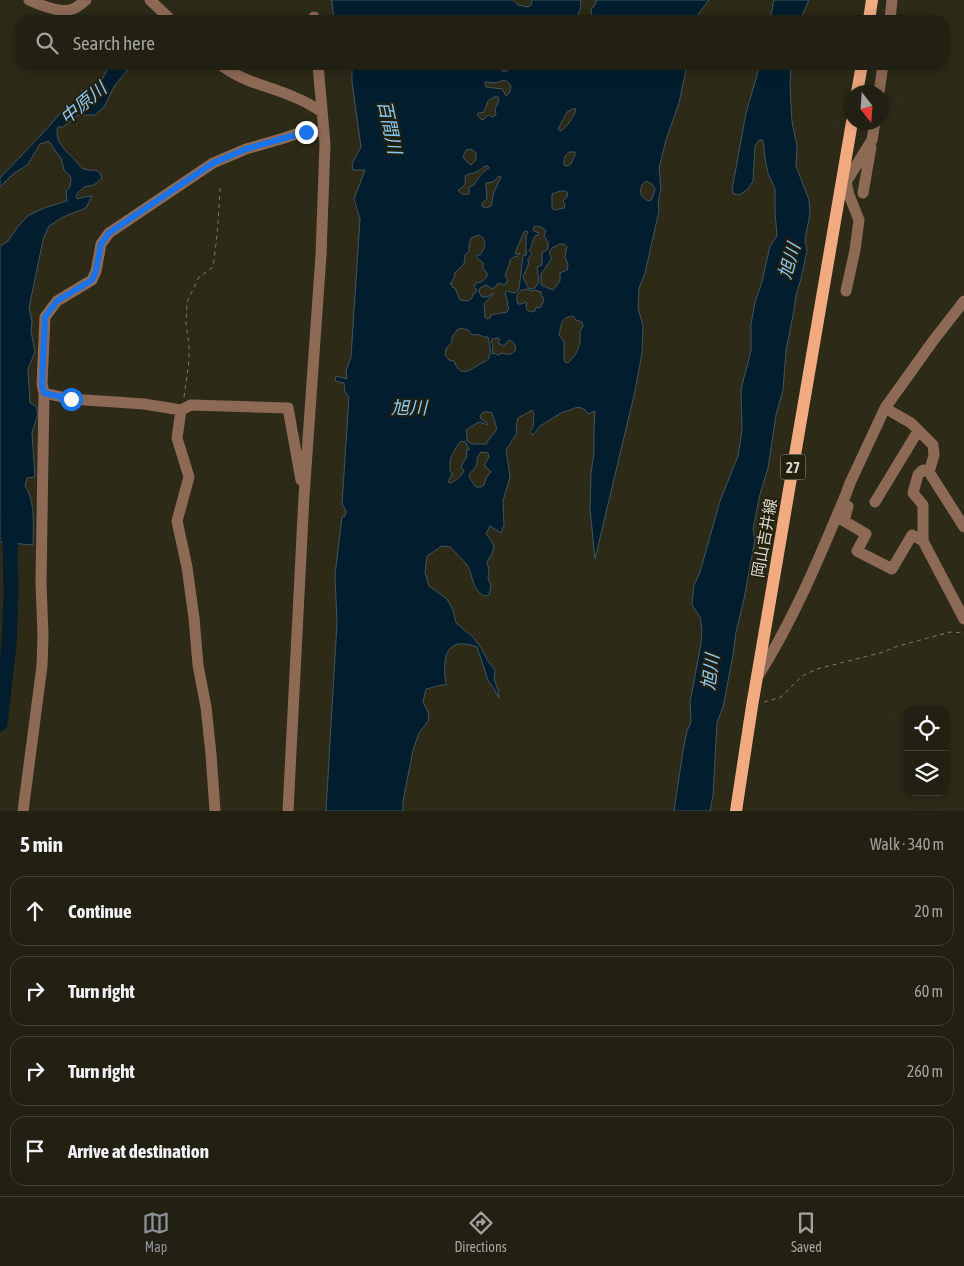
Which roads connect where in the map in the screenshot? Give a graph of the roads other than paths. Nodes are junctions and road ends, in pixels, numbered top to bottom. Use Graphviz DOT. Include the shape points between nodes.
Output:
graph roads {
  1 [pos="29,0"];
  2 [pos="86,0"];
  3 [pos="150,0"];
  4 [pos="872,0"];
  5 [pos="892,0"];
  6 [pos="166,15"];
  7 [pos="870,15"];
  8 [pos="890,15"];
  9 [pos="228,70"];
  10 [pos="318,70"];
  11 [pos="861,70"];
  12 [pos="882,70"];
  13 [pos="858,85"];
  14 [pos="880,85"];
  15 [pos="322,112"];
  16 [pos="851,130"];
  17 [pos="874,130"];
  18 [pos="324,131"];
  19 [pos="872,140"];
  20 [pos="844,182"];
  21 [pos="863,193"];
  22 [pos="846,291"];
  23 [pos="964,301"];
  24 [pos="44,393"];
  25 [pos="885,408"];
  26 [pos="182,410"];
  27 [pos="918,430"];
  28 [pos="929,472"];
  29 [pos="846,494"];
  30 [pos="304,496"];
  31 [pos="875,502"];
  32 [pos="964,527"];
  33 [pos="923,541"];
  34 [pos="964,620"];
  35 [pos="757,678"];
  36 [pos="23,811"];
  37 [pos="215,811"];
  38 [pos="288,811"];
  39 [pos="736,811"];
  1 -- 2 [label="street" via="62,11 71,10"];
  3 -- 6 [label="street"];
  4 -- 7 [label="main road"];
  5 -- 8 [label="street"];
  9 -- 15 [label="street"];
  10 -- 15 [label="street"];
  11 -- 13 [label="main road"];
  12 -- 14 [label="street"];
  15 -- 18 [label="street"];
  16 -- 20 [label="main road, 岡山吉井線 / 27"];
  17 -- 19 [label="street"];
  18 -- 24 [label="street" via="296,134 213,163 109,233 101,244 92,280 57,301 45,317"];
  18 -- 30 [label="street" via="321,255"];
  19 -- 20 [label="street"];
  19 -- 21 [label="street"];
  20 -- 22 [label="street" via="859,220"];
  20 -- 35 [label="main road, 岡山吉井線 / 27"];
  23 -- 25 [label="street"];
  24 -- 26 [label="street" via="71,399"];
  24 -- 36 [label="street" via="41,583 44,636"];
  25 -- 27 [label="street"];
  25 -- 29 [label="street"];
  26 -- 30 [label="street" via="191,405 288,408"];
  26 -- 37 [label="street" via="177,438 189,477 177,521 187,567 206,707"];
  27 -- 28 [label="street" via="933,445"];
  27 -- 31 [label="street"];
  28 -- 32 [label="street"];
  28 -- 33 [label="street" via="923,470 918,475 913,493 924,505"];
  29 -- 33 [label="street" via="848,504 844,520 866,534 857,551 892,569 912,535"];
  29 -- 35 [label="street" via="818,563"];
  30 -- 38 [label="street"];
  33 -- 34 [label="street"];
  35 -- 39 [label="main road, 岡山吉井線 / 27"];
}
